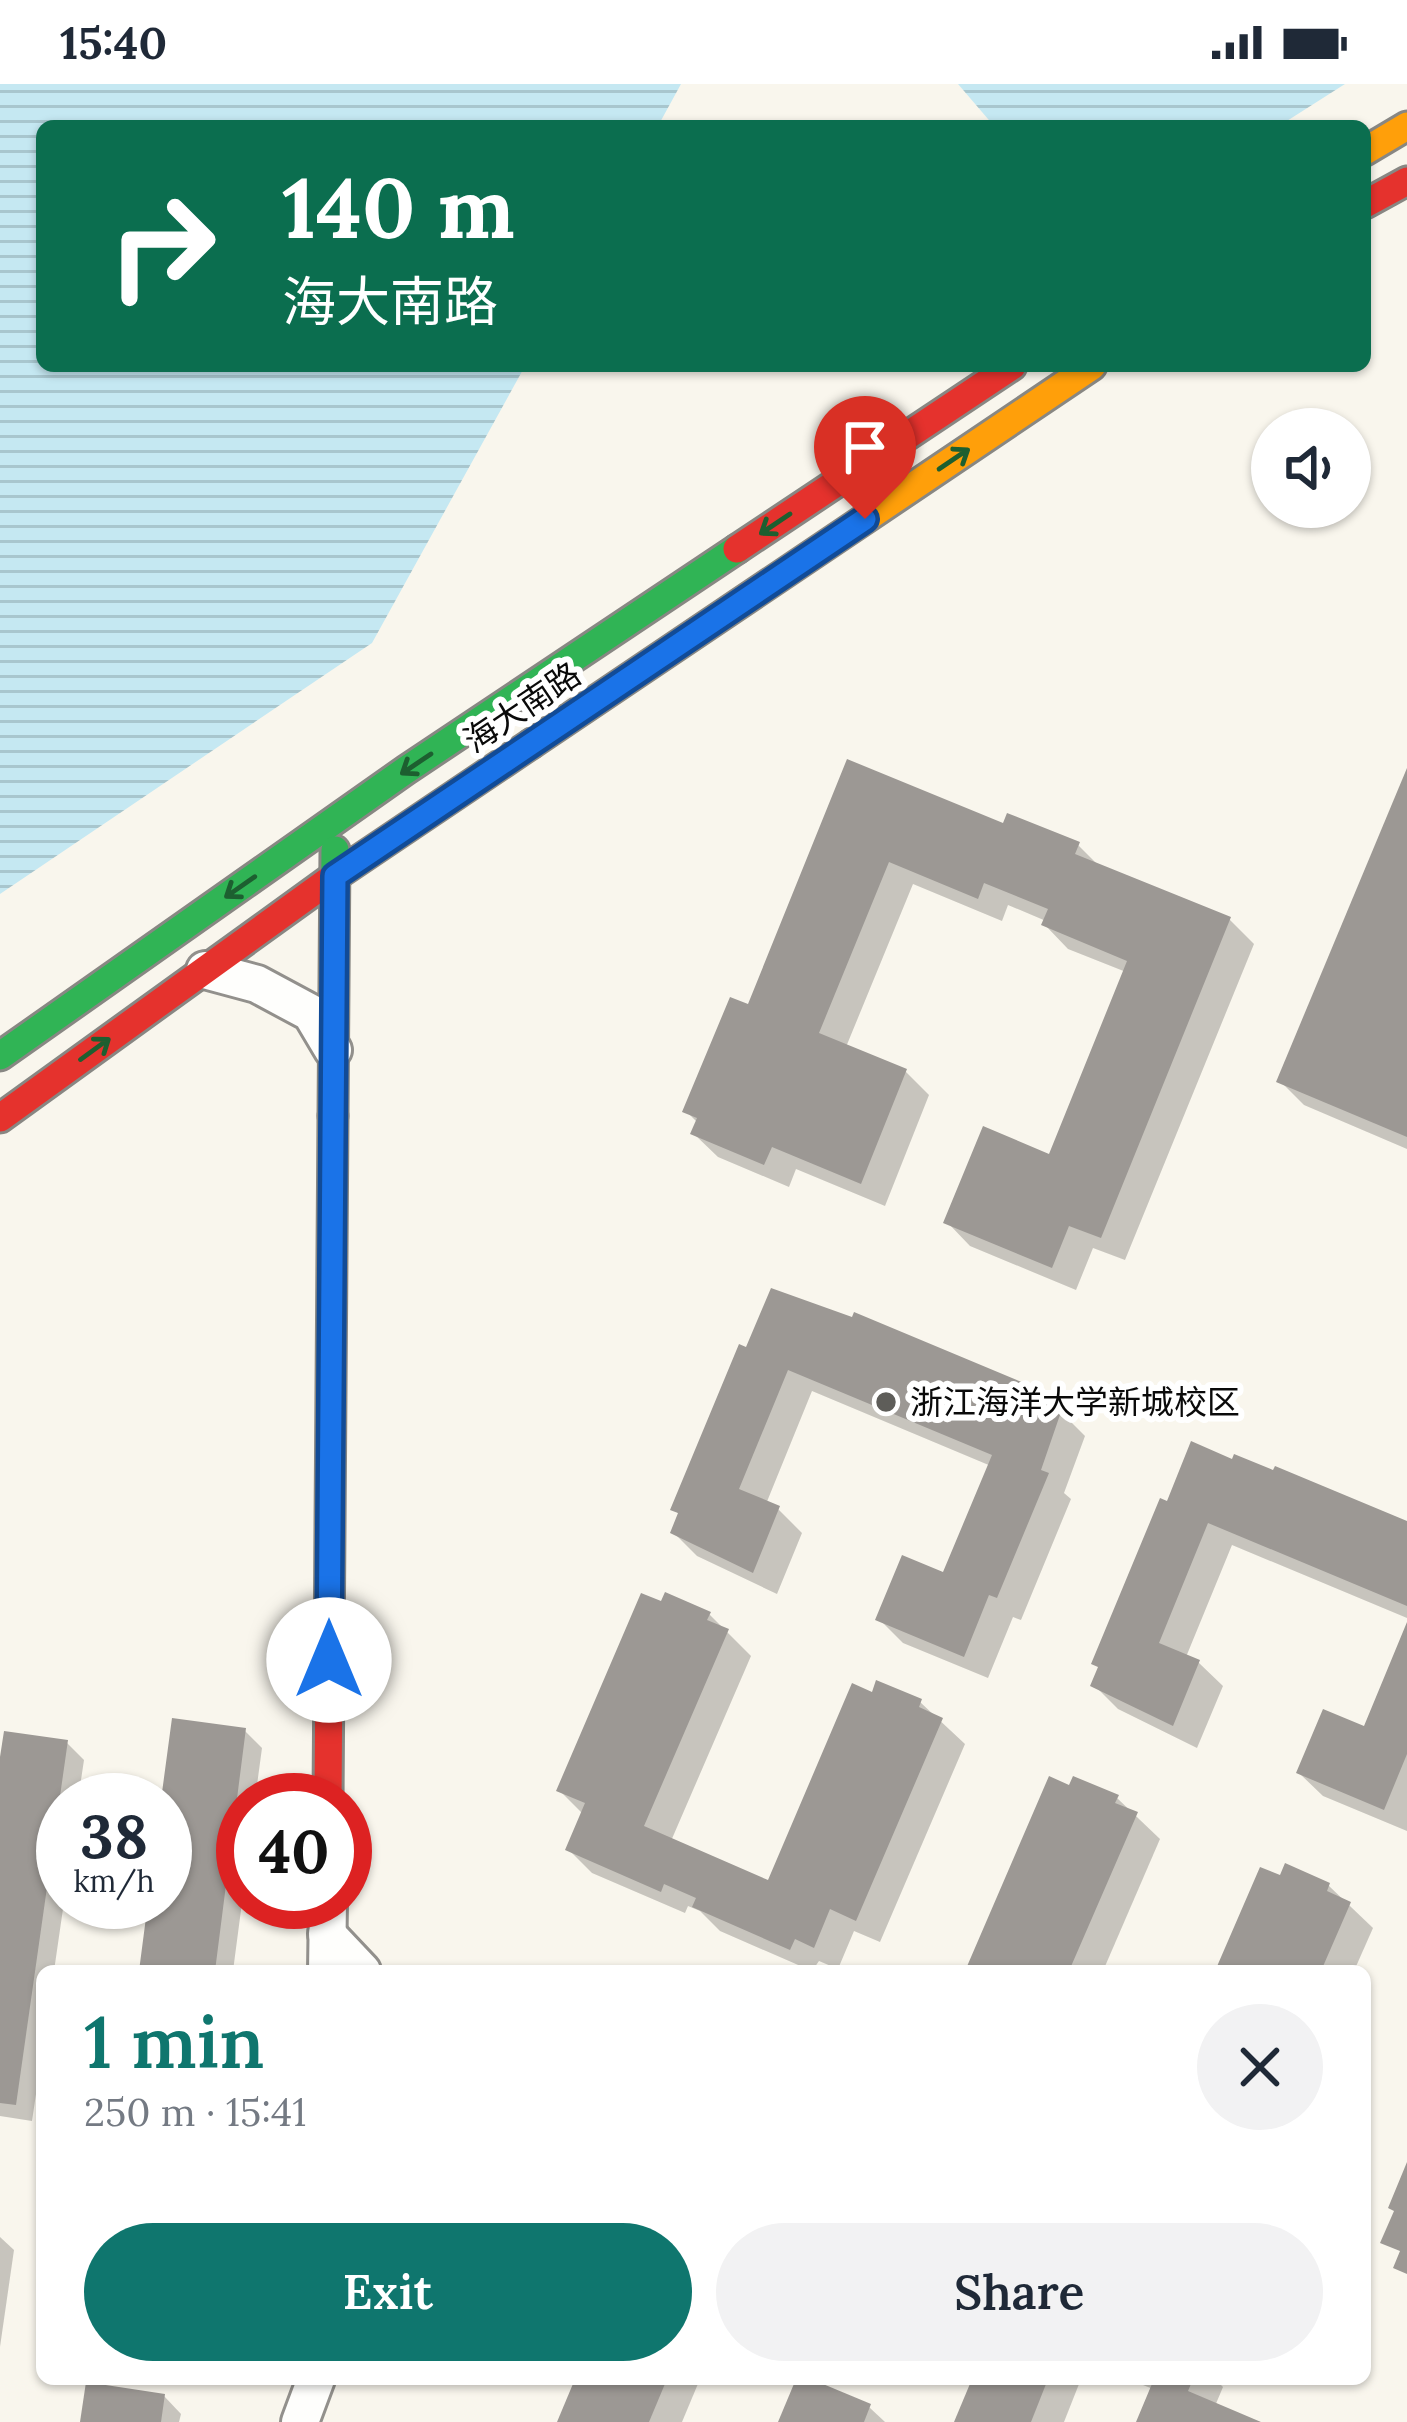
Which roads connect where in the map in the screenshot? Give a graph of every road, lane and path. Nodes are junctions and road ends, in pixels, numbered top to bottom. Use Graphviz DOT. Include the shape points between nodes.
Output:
graph roads {
  1 [pos="1407,126"];
  2 [pos="1371,148"];
  3 [pos="1407,181"];
  4 [pos="1371,201"];
  5 [pos="1003,372"];
  6 [pos="1083,372"];
  7 [pos="336,820"];
  8 [pos="335,876"];
  9 [pos="205,970"];
  10 [pos="334,1051"];
  11 [pos="0,1056"];
  12 [pos="0,1118"];
  13 [pos="328,1773"];
  14 [pos="327,1929"];
  15 [pos="334,1929"];
  16 [pos="327,1965"];
  17 [pos="358,1965"];
  18 [pos="314,2385"];
  19 [pos="300,2422"];
  1 -- 2 [label="street"];
  3 -- 4 [label="street"];
  5 -- 7 [label="street, 海大南路, one-way"];
  8 -- 6 [label="street, 海大南路, one-way"];
  7 -- 8 [label="street"];
  7 -- 11 [label="street, 海大南路, one-way"];
  8 -- 9 [label="street, 海大南路"];
  8 -- 10 [label="street"];
  9 -- 10 [label="street" via="257,983 311,1013"];
  12 -- 9 [label="street, 海大南路, one-way"];
  10 -- 13 [label="street"];
  14 -- 16 [label="street"];
  15 -- 17 [label="street"];
  18 -- 19 [label="street"];
}
